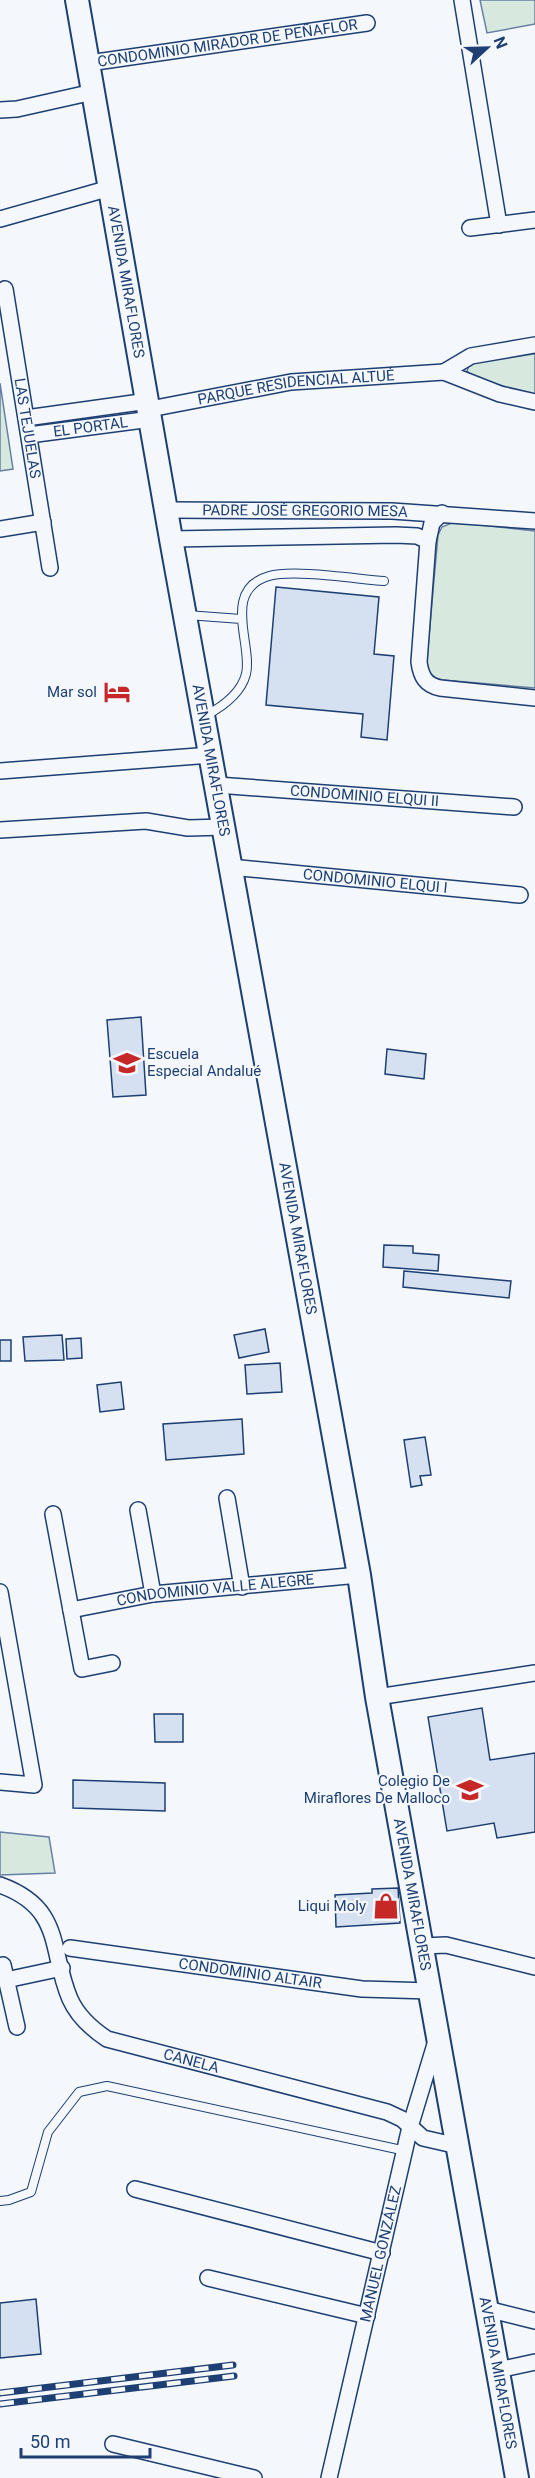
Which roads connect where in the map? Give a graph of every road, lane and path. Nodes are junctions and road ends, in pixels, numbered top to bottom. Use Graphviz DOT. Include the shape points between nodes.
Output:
graph roads {
  1 [pos="77,0"];
  2 [pos="462,0"];
  3 [pos="367,23"];
  4 [pos="88,63"];
  5 [pos="93,92"];
  6 [pos="0,110"];
  7 [pos="110,188"];
  8 [pos="0,219"];
  9 [pos="535,220"];
  10 [pos="499,225"];
  11 [pos="470,228"];
  12 [pos="5,289"];
  13 [pos="5,319"];
  14 [pos="535,345"];
  15 [pos="444,372"];
  16 [pos="535,402"];
  17 [pos="150,410"];
  18 [pos="26,418"];
  19 [pos="29,435"];
  20 [pos="167,510"];
  21 [pos="442,513"];
  22 [pos="535,521"];
  23 [pos="43,522"];
  24 [pos="0,529"];
  25 [pos="171,539"];
  26 [pos="428,541"];
  27 [pos="50,568"];
  28 [pos="384,581"];
  29 [pos="186,615"];
  30 [pos="241,619"];
  31 [pos="535,698"];
  32 [pos="204,717"];
  33 [pos="211,755"];
  34 [pos="1,766"];
  35 [pos="217,785"];
  36 [pos="514,807"];
  37 [pos="224,827"];
  38 [pos="0,830"];
  39 [pos="231,867"];
  40 [pos="520,895"];
  41 [pos="227,1498"];
  42 [pos="138,1510"];
  43 [pos="53,1514"];
  44 [pos="359,1575"];
  45 [pos="242,1587"];
  46 [pos="0,1592"];
  47 [pos="153,1594"];
  48 [pos="71,1610"];
  49 [pos="112,1663"];
  50 [pos="535,1673"];
  51 [pos="377,1697"];
  52 [pos="0,1782"];
  53 [pos="0,1885"];
  54 [pos="423,1946"];
  55 [pos="70,1948"];
  56 [pos="3,1965"];
  57 [pos="535,1967"];
  58 [pos="62,1968"];
  59 [pos="6,1980"];
  60 [pos="431,1991"];
  61 [pos="17,2027"];
  62 [pos="438,2032"];
  63 [pos="410,2127"];
  64 [pos="458,2146"];
  65 [pos="406,2151"];
  66 [pos="135,2189"];
  67 [pos="0,2201"];
  68 [pos="382,2253"];
  69 [pos="208,2278"];
  70 [pos="487,2309"];
  71 [pos="367,2316"];
  72 [pos="535,2321"];
  73 [pos="535,2362"];
  74 [pos="498,2370"];
  75 [pos="113,2444"];
  76 [pos="254,2478"];
  77 [pos="329,2478"];
  78 [pos="517,2478"];
  1 -- 4 [label="main road, AVENIDA MIRAFLORES"];
  2 -- 10 [label="street"];
  3 -- 4 [label="street, CONDOMINIO MIRADOR DE PEÑAFLOR"];
  4 -- 5 [label="main road, AVENIDA MIRAFLORES"];
  5 -- 6 [label="street"];
  5 -- 7 [label="main road, AVENIDA MIRAFLORES"];
  7 -- 8 [label="street"];
  7 -- 17 [label="main road, AVENIDA MIRAFLORES"];
  9 -- 10 [label="street"];
  10 -- 11 [label="street"];
  12 -- 13 [label="street, LAS TEJUELAS"];
  13 -- 18 [label="street, LAS TEJUELAS"];
  14 -- 15 [label="street" via="471,356"];
  15 -- 16 [label="street" via="500,394"];
  15 -- 17 [label="street, PARQUE RESIDENCIAL ALTUÉ" via="291,382"];
  17 -- 18 [label="street, EL PORTAL"];
  17 -- 19 [label="street, EL PORTAL"];
  17 -- 20 [label="main road, AVENIDA MIRAFLORES"];
  18 -- 19 [label="street, LAS TEJUELAS"];
  19 -- 23 [label="street, LAS TEJUELAS"];
  20 -- 21 [label="street, PADRE JOSÉ GREGORIO MESA"];
  20 -- 25 [label="main road, AVENIDA MIRAFLORES"];
  21 -- 22 [label="street, PADRE JOSÉ GREGORIO MESA"];
  21 -- 26 [label="street" via="432,523"];
  23 -- 24 [label="street"];
  23 -- 27 [label="street, LAS TEJUELAS"];
  25 -- 26 [label="street, PADRE JOSÉ GREGORIO MESA" via="396,535"];
  25 -- 29 [label="main road, AVENIDA MIRAFLORES"];
  26 -- 31 [label="street" via="419,662 423,678 440,688"];
  28 -- 30 [label="lane" via="268,576 249,590"];
  29 -- 30 [label="lane"];
  29 -- 32 [label="main road, AVENIDA MIRAFLORES"];
  30 -- 32 [label="lane" via="246,675 224,705"];
  32 -- 33 [label="main road, AVENIDA MIRAFLORES"];
  33 -- 34 [label="street"];
  33 -- 35 [label="main road, AVENIDA MIRAFLORES"];
  35 -- 36 [label="street, CONDOMINIO ELQUI II"];
  35 -- 37 [label="main road, AVENIDA MIRAFLORES"];
  37 -- 38 [label="street" via="188,828 146,821"];
  37 -- 39 [label="main road, AVENIDA MIRAFLORES"];
  39 -- 40 [label="street, CONDOMINIO ELQUI I"];
  39 -- 44 [label="main road, AVENIDA MIRAFLORES"];
  41 -- 45 [label="street"];
  42 -- 47 [label="street"];
  43 -- 48 [label="street"];
  44 -- 45 [label="street, CONDOMINIO VALLE ALEGRE"];
  44 -- 51 [label="main road, AVENIDA MIRAFLORES"];
  45 -- 47 [label="street, CONDOMINIO VALLE ALEGRE"];
  46 -- 52 [label="street" via="34,1785"];
  47 -- 48 [label="street, CONDOMINIO VALLE ALEGRE"];
  48 -- 49 [label="street" via="82,1669"];
  50 -- 51 [label="street"];
  51 -- 54 [label="main road, AVENIDA MIRAFLORES"];
  53 -- 58 [label="street, CANELA" via="23,1895 42,1914 54,1936"];
  54 -- 57 [label="street" via="446,1945"];
  54 -- 60 [label="main road, AVENIDA MIRAFLORES"];
  55 -- 60 [label="street, CONDOMINIO ALTAIR" via="362,1989"];
  56 -- 59 [label="street"];
  58 -- 59 [label="street"];
  58 -- 63 [label="street, CANELA" via="66,1989 78,2013 108,2039 387,2112"];
  59 -- 61 [label="street"];
  60 -- 62 [label="main road, AVENIDA MIRAFLORES"];
  62 -- 63 [label="street, MANUEL GONZÁLEZ"];
  62 -- 64 [label="main road, AVENIDA MIRAFLORES"];
  63 -- 64 [label="street, CANELA" via="428,2141"];
  63 -- 65 [label="street, MANUEL GONZÁLEZ"];
  64 -- 70 [label="main road, AVENIDA MIRAFLORES"];
  65 -- 67 [label="lane" via="107,2086 79,2092 48,2132 31,2192"];
  65 -- 68 [label="street, MANUEL GONZÁLEZ"];
  66 -- 68 [label="street"];
  68 -- 71 [label="street, MANUEL GONZÁLEZ"];
  69 -- 71 [label="street"];
  70 -- 72 [label="street"];
  70 -- 74 [label="main road, AVENIDA MIRAFLORES"];
  71 -- 77 [label="street, MANUEL GONZÁLEZ"];
  73 -- 74 [label="street"];
  74 -- 78 [label="main road, AVENIDA MIRAFLORES"];
  75 -- 76 [label="street"];
}
